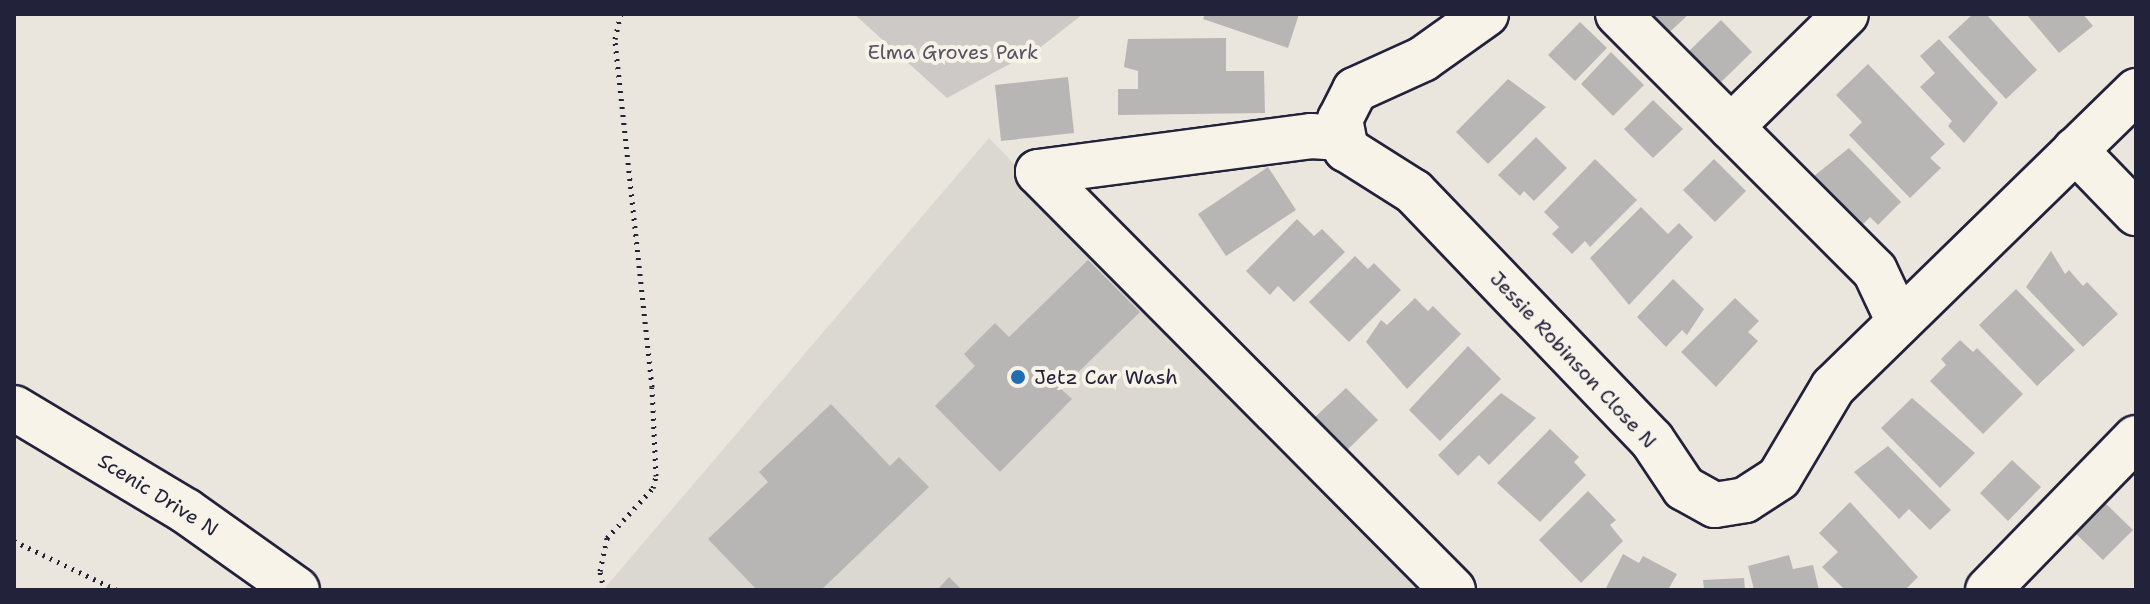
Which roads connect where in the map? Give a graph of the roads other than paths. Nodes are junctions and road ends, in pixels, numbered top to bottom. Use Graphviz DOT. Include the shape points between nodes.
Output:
graph roads {
  1 [pos="1486,14"];
  2 [pos="1618,14"];
  3 [pos="1846,14"];
  4 [pos="2136,91"];
  5 [pos="1731,127"];
  6 [pos="1341,138"];
  7 [pos="2075,150"];
  8 [pos="2136,213"];
  9 [pos="1899,322"];
  10 [pos="14,408"];
  11 [pos="2136,438"];
  12 [pos="297,590"];
  13 [pos="1453,590"];
  14 [pos="1988,590"];
  1 -- 6 [label="street" via="1423,59 1355,90 1343,109"];
  2 -- 5 [label="street"];
  3 -- 5 [label="street"];
  4 -- 7 [label="street, Jessie Robinson Close N"];
  5 -- 9 [label="street" via="1875,271"];
  6 -- 9 [label="street, Jessie Robinson Close N" via="1357,160 1414,192 1646,433 1684,488 1715,505 1745,500 1779,478 1833,387"];
  6 -- 13 [label="street" via="1311,136 1038,172"];
  7 -- 8 [label="street"];
  7 -- 9 [label="street, Jessie Robinson Close N"];
  10 -- 12 [label="street, Scenic Drive N" via="186,511"];
  11 -- 14 [label="street"];
}
